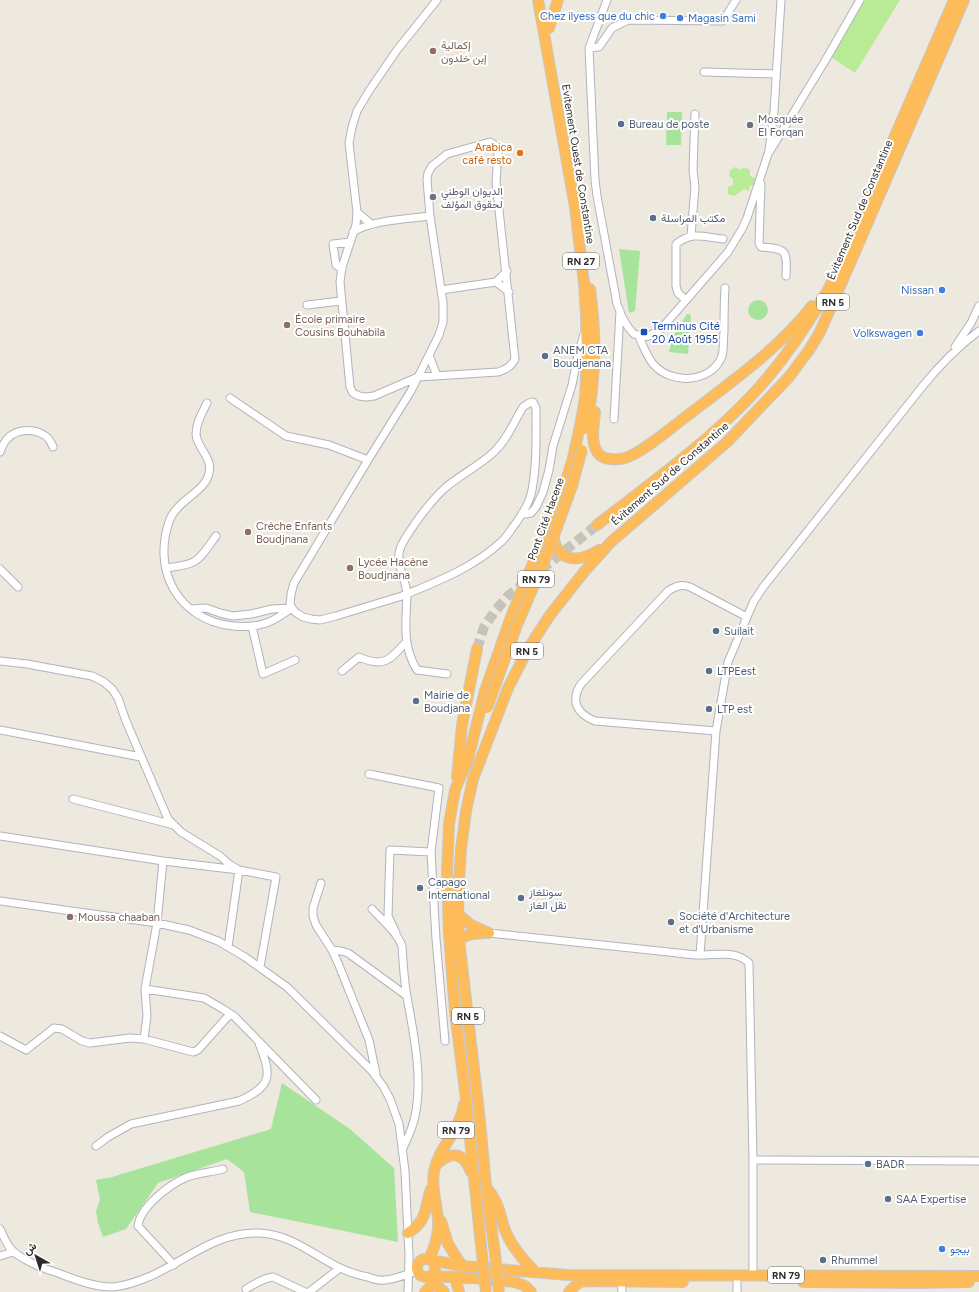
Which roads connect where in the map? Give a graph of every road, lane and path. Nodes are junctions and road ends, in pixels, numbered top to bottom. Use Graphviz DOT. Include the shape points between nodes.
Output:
graph roads {
  1 [pos="437,0"];
  2 [pos="538,0"];
  3 [pos="544,0"];
  4 [pos="558,0"];
  5 [pos="607,0"];
  6 [pos="736,0"];
  7 [pos="781,0"];
  8 [pos="860,0"];
  9 [pos="954,0"];
  10 [pos="964,0"];
  11 [pos="549,28"];
  12 [pos="589,48"];
  13 [pos="704,72"];
  14 [pos="776,74"];
  15 [pos="695,114"];
  16 [pos="769,151"];
  17 [pos="761,174"];
  18 [pos="357,212"];
  19 [pos="430,216"];
  20 [pos="370,224"];
  21 [pos="353,232"];
  22 [pos="691,236"];
  23 [pos="723,239"];
  24 [pos="350,242"];
  25 [pos="342,269"];
  26 [pos="507,271"];
  27 [pos="786,276"];
  28 [pos="832,281"];
  29 [pos="496,282"];
  30 [pos="725,288"];
  31 [pos="441,290"];
  32 [pos="509,292"];
  33 [pos="686,300"];
  34 [pos="341,301"];
  35 [pos="307,305"];
  36 [pos="979,306"];
  37 [pos="620,311"];
  38 [pos="586,328"];
  39 [pos="979,331"];
  40 [pos="638,335"];
  41 [pos="429,356"];
  42 [pos="596,362"];
  43 [pos="941,364"];
  44 [pos="437,376"];
  45 [pos="418,377"];
  46 [pos="230,398"];
  47 [pos="207,403"];
  48 [pos="614,419"];
  49 [pos="52,446"];
  50 [pos="582,450"];
  51 [pos="0,452"];
  52 [pos="368,460"];
  53 [pos="522,513"];
  54 [pos="550,519"];
  55 [pos="597,525"];
  56 [pos="216,536"];
  57 [pos="610,542"];
  58 [pos="166,568"];
  59 [pos="0,569"];
  60 [pos="18,587"];
  61 [pos="407,594"];
  62 [pos="292,608"];
  63 [pos="191,610"];
  64 [pos="747,617"];
  65 [pos="252,626"];
  66 [pos="406,642"];
  67 [pos="477,649"];
  68 [pos="295,660"];
  69 [pos="0,661"];
  70 [pos="342,671"];
  71 [pos="447,674"];
  72 [pos="485,706"];
  73 [pos="0,730"];
  74 [pos="716,731"];
  75 [pos="141,756"];
  76 [pos="369,774"];
  77 [pos="473,778"];
  78 [pos="455,790"];
  79 [pos="73,799"];
  80 [pos="174,825"];
  81 [pos="0,836"];
  82 [pos="431,852"];
  83 [pos="163,861"];
  84 [pos="239,870"];
  85 [pos="321,883"];
  86 [pos="448,894"];
  87 [pos="433,895"];
  88 [pos="0,901"];
  89 [pos="372,909"];
  90 [pos="458,914"];
  91 [pos="157,923"];
  92 [pos="489,933"];
  93 [pos="459,939"];
  94 [pos="400,940"];
  95 [pos="228,947"];
  96 [pos="332,950"];
  97 [pos="700,955"];
  98 [pos="260,967"];
  99 [pos="146,988"];
  100 [pos="407,996"];
  101 [pos="230,1014"];
  102 [pos="0,1036"];
  103 [pos="144,1039"];
  104 [pos="258,1040"];
  105 [pos="446,1041"];
  106 [pos="377,1076"];
  107 [pos="466,1091"];
  108 [pos="316,1100"];
  109 [pos="96,1146"];
  110 [pos="402,1150"];
  111 [pos="753,1160"];
  112 [pos="979,1161"];
  113 [pos="436,1165"];
  114 [pos="223,1169"];
  115 [pos="475,1184"];
  116 [pos="433,1186"];
  117 [pos="486,1186"];
  118 [pos="437,1212"];
  119 [pos="0,1229"];
  120 [pos="408,1233"];
  121 [pos="13,1252"];
  122 [pos="0,1256"];
  123 [pos="430,1259"];
  124 [pos="174,1264"];
  125 [pos="462,1266"];
  126 [pos="340,1268"];
  127 [pos="412,1272"];
  128 [pos="536,1272"];
  129 [pos="553,1274"];
  130 [pos="752,1275"];
  131 [pos="979,1276"];
  132 [pos="455,1277"];
  133 [pos="431,1279"];
  134 [pos="979,1282"];
  135 [pos="622,1287"];
  136 [pos="737,1287"];
  137 [pos="246,1289"];
  138 [pos="305,1292"];
  139 [pos="309,1292"];
  140 [pos="408,1292"];
  141 [pos="425,1292"];
  142 [pos="444,1292"];
  143 [pos="459,1292"];
  144 [pos="486,1292"];
  145 [pos="499,1292"];
  146 [pos="531,1292"];
  147 [pos="569,1292"];
  1 -- 18 [label="street" via="397,50 357,111 349,143"];
  2 -- 38 [label="highway, Evitement Ouest de Constantine / RN 27" via="574,207 584,283"];
  3 -- 11 [label="highway, Evitement Ouest de Constantine / RN 27"];
  4 -- 11 [label="highway"];
  5 -- 12 [label="street"];
  6 -- 12 [label="street" via="723,21 628,20 612,28 599,47"];
  7 -- 14 [label="street"];
  8 -- 16 [label="street"];
  9 -- 28 [label="highway, Évitement Sud de Constantine / RN 5"];
  10 -- 57 [label="highway, Évitement Sud de Constantine / RN 5" via="819,334 809,350 788,377 727,442"];
  11 -- 42 [label="highway, Evitement Ouest de Constantine / RN 27" via="579,203 594,320"];
  12 -- 37 [label="street" via="595,180"];
  13 -- 14 [label="street"];
  14 -- 16 [label="street"];
  15 -- 22 [label="street" via="692,170 695,187"];
  16 -- 17 [label="street"];
  17 -- 27 [label="street" via="760,243 761,247 777,248 785,253"];
  17 -- 33 [label="street" via="742,230 728,252"];
  18 -- 20 [label="street"];
  18 -- 21 [label="street"];
  19 -- 20 [label="street"];
  19 -- 26 [label="street" via="426,180 432,166 447,154 490,142 496,146 496,182"];
  19 -- 31 [label="street"];
  20 -- 21 [label="street"];
  21 -- 24 [label="street"];
  22 -- 23 [label="street"];
  22 -- 33 [label="street" via="676,244 676,286 678,293"];
  24 -- 25 [label="street"];
  24 -- 25 [label="street" via="333,244 336,265"];
  25 -- 34 [label="street"];
  26 -- 29 [label="street"];
  26 -- 32 [label="street"];
  28 -- 42 [label="highway" via="802,318 762,356 674,425 624,458 601,456 594,444"];
  28 -- 55 [label="highway, Évitement Sud de Constantine / RN 5" via="792,346 753,394 694,449"];
  29 -- 31 [label="street"];
  29 -- 32 [label="street"];
  30 -- 40 [label="street" via="722,356 709,372 686,379 668,375 654,365"];
  31 -- 41 [label="street" via="443,322"];
  32 -- 44 [label="street" via="515,351 512,365 498,372"];
  33 -- 40 [label="street" via="661,329 649,336"];
  34 -- 35 [label="street"];
  34 -- 45 [label="street" via="350,387 353,393 366,397 374,396"];
  36 -- 43 [label="street" via="965,333"];
  37 -- 40 [label="street" via="628,327"];
  37 -- 48 [label="street"];
  38 -- 53 [label="street" via="572,385 552,446 543,492 531,513"];
  38 -- 54 [label="highway, Evitement Ouest de Constantine / RN 27" via="585,398 580,426 564,487"];
  39 -- 43 [label="street"];
  41 -- 44 [label="street"];
  41 -- 45 [label="street"];
  42 -- 50 [label="highway, Evitement Ouest de Constantine / RN 27"];
  43 -- 64 [label="street" via="772,576 754,601"];
  44 -- 45 [label="street"];
  45 -- 52 [label="street"];
  46 -- 52 [label="street" via="286,436 329,445"];
  47 -- 58 [label="street" via="198,420 196,434 209,464 209,474 205,483 180,504 171,518 163,551"];
  49 -- 51 [label="street" via="43,434 28,431 8,438"];
  50 -- 72 [label="highway, Pont Cité Hacene / RN 79, bridge" via="572,486 546,555"];
  52 -- 62 [label="street" via="294,583 290,594"];
  53 -- 61 [label="street" via="502,541 490,551 453,574"];
  53 -- 61 [label="street" via="532,490 536,452 536,408 533,402 523,407 504,441 494,452 445,488 432,501 406,538 400,549 399,558"];
  54 -- 57 [label="highway" via="554,545 566,557 587,557"];
  54 -- 72 [label="highway, Pont Cité Hacene / RN 79" via="511,616 485,691"];
  56 -- 58 [label="street" via="195,563"];
  57 -- 77 [label="highway, RN 5" via="550,615 528,648 508,688"];
  58 -- 63 [label="street" via="171,585"];
  59 -- 60 [label="street"];
  61 -- 62 [label="street" via="320,620 303,617"];
  61 -- 66 [label="street"];
  62 -- 63 [label="street" via="233,616 206,608"];
  62 -- 65 [label="street" via="264,624"];
  63 -- 65 [label="street" via="220,624"];
  64 -- 74 [label="street" via="728,662"];
  64 -- 74 [label="street" via="690,586 674,587 581,684 575,697 580,713 595,721"];
  65 -- 68 [label="street" via="263,674"];
  66 -- 70 [label="street" via="388,660 370,662 359,657"];
  66 -- 71 [label="street" via="417,670"];
  67 -- 78 [label="highway, RN 5" via="462,725"];
  69 -- 75 [label="street" via="92,676 104,682 118,698"];
  72 -- 77 [label="highway, RN 79"];
  72 -- 78 [label="highway, RN 79"];
  73 -- 75 [label="street"];
  74 -- 97 [label="street"];
  75 -- 80 [label="street" via="164,810"];
  76 -- 82 [label="street" via="439,788"];
  77 -- 90 [label="highway, RN 5" via="461,849"];
  78 -- 86 [label="highway, RN 5" via="449,824"];
  79 -- 80 [label="street"];
  80 -- 84 [label="street"];
  81 -- 83 [label="street"];
  82 -- 87 [label="street"];
  82 -- 94 [label="street" via="390,850 388,916"];
  83 -- 84 [label="street"];
  83 -- 91 [label="street"];
  84 -- 95 [label="street"];
  84 -- 98 [label="street" via="276,878"];
  85 -- 96 [label="street" via="313,916"];
  86 -- 87 [label="street"];
  86 -- 107 [label="highway, RN 5" via="454,1012"];
  87 -- 105 [label="street"];
  88 -- 91 [label="street"];
  89 -- 94 [label="street"];
  90 -- 92 [label="highway" via="472,925"];
  90 -- 93 [label="highway, RN 5"];
  91 -- 95 [label="street" via="189,930"];
  91 -- 99 [label="street"];
  92 -- 93 [label="highway" via="471,934"];
  92 -- 97 [label="street"];
  93 -- 117 [label="highway, RN 5"];
  94 -- 100 [label="street"];
  95 -- 98 [label="street"];
  96 -- 100 [label="street" via="348,953"];
  96 -- 106 [label="street" via="369,1040"];
  97 -- 111 [label="street" via="728,954 738,956 749,964"];
  98 -- 106 [label="street" via="287,987"];
  99 -- 101 [label="street" via="204,998"];
  99 -- 103 [label="street" via="147,1016"];
  100 -- 110 [label="street" via="419,1082 416,1116"];
  101 -- 103 [label="street" via="198,1050 193,1052"];
  101 -- 104 [label="street"];
  102 -- 103 [label="street" via="26,1050 54,1028 62,1029 90,1043 130,1038"];
  104 -- 108 [label="street"];
  104 -- 109 [label="street" via="268,1068 267,1079 254,1095 240,1101 132,1124"];
  106 -- 110 [label="street" via="390,1099 399,1124"];
  107 -- 113 [label="highway, RN 79" via="458,1124"];
  107 -- 115 [label="highway, RN 5"];
  110 -- 120 [label="street"];
  111 -- 112 [label="street"];
  111 -- 130 [label="street"];
  113 -- 115 [label="highway" via="450,1155 459,1156 467,1162"];
  113 -- 116 [label="highway, RN 79"];
  114 -- 124 [label="street" via="187,1178 166,1189 147,1207 138,1220 138,1226"];
  115 -- 144 [label="highway, RN 5, bridge"];
  116 -- 118 [label="highway, RN 79"];
  116 -- 120 [label="highway" via="423,1219"];
  117 -- 128 [label="highway" via="499,1206 512,1244"];
  117 -- 145 [label="highway, RN 5, bridge"];
  118 -- 123 [label="highway" via="437,1236"];
  118 -- 125 [label="highway" via="450,1249"];
  119 -- 121 [label="street"];
  120 -- 127 [label="street"];
  121 -- 122 [label="street"];
  121 -- 124 [label="street" via="52,1271 86,1283 113,1287 141,1280"];
  123 -- 125 [label="highway, RN 79"];
  123 -- 127 [label="highway" via="419,1261"];
  123 -- 133 [label="highway" via="435,1264"];
  124 -- 126 [label="street" via="224,1238 260,1233 292,1241"];
  125 -- 128 [label="highway, RN 79"];
  126 -- 127 [label="street" via="378,1280 394,1279"];
  126 -- 139 [label="street"];
  127 -- 133 [label="highway"];
  127 -- 140 [label="street"];
  128 -- 129 [label="highway, RN 79"];
  129 -- 130 [label="highway, RN 79"];
  129 -- 147 [label="highway, RN 79" via="565,1284"];
  130 -- 131 [label="highway, RN 79"];
  132 -- 133 [label="highway"];
  132 -- 143 [label="highway"];
  132 -- 146 [label="highway" via="515,1282"];
  133 -- 141 [label="highway"];
  133 -- 142 [label="highway"];
  134 -- 136 [label="highway, RN 79"];
  135 -- 136 [label="highway, RN 79"];
  135 -- 147 [label="highway, RN 79" via="583,1282 576,1284"];
  137 -- 138 [label="street" via="262,1280 273,1278"];
}
